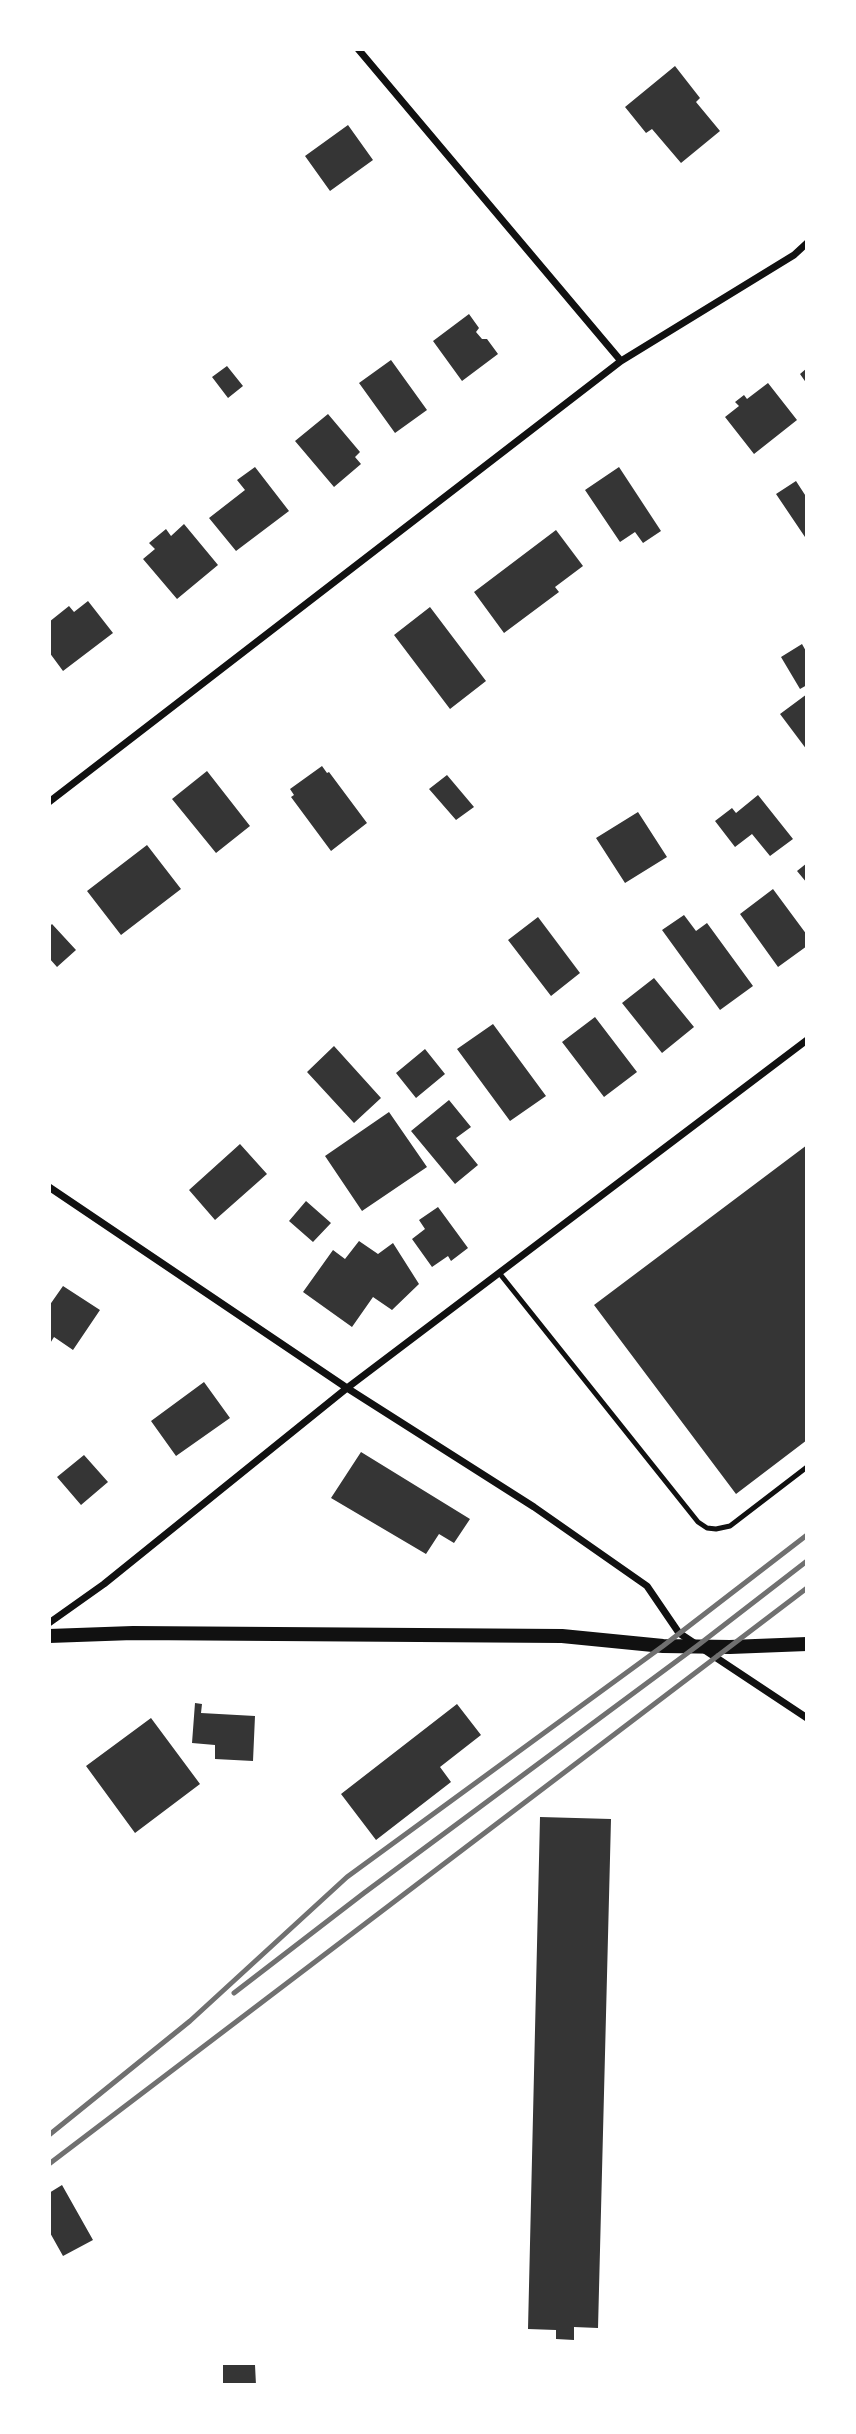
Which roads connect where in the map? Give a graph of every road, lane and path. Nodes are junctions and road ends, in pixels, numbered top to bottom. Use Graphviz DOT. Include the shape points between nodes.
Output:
graph roads {
  1 [pos="358,49"];
  2 [pos="807,243"];
  3 [pos="621,360"];
  4 [pos="49,802"];
  5 [pos="807,1041"];
  6 [pos="49,1187"];
  7 [pos="500,1274"];
  8 [pos="347,1388"];
  9 [pos="807,1467"];
  10 [pos="49,1623"];
  11 [pos="49,1636"];
  12 [pos="807,1644"];
  13 [pos="697,1646"];
  14 [pos="807,1718"];
  1 -- 3 [label="street"];
  2 -- 3 [label="street"];
  3 -- 4 [label="street"];
  5 -- 7 [label="street"];
  6 -- 8 [label="street"];
  7 -- 8 [label="street"];
  7 -- 9 [label="lane" via="698,1522 708,1528 730,1526"];
  8 -- 10 [label="street"];
  8 -- 13 [label="street" via="534,1507 647,1586 679,1633"];
  11 -- 13 [label="main road" via="562,1636"];
  12 -- 13 [label="main road"];
  13 -- 14 [label="street"];
}
